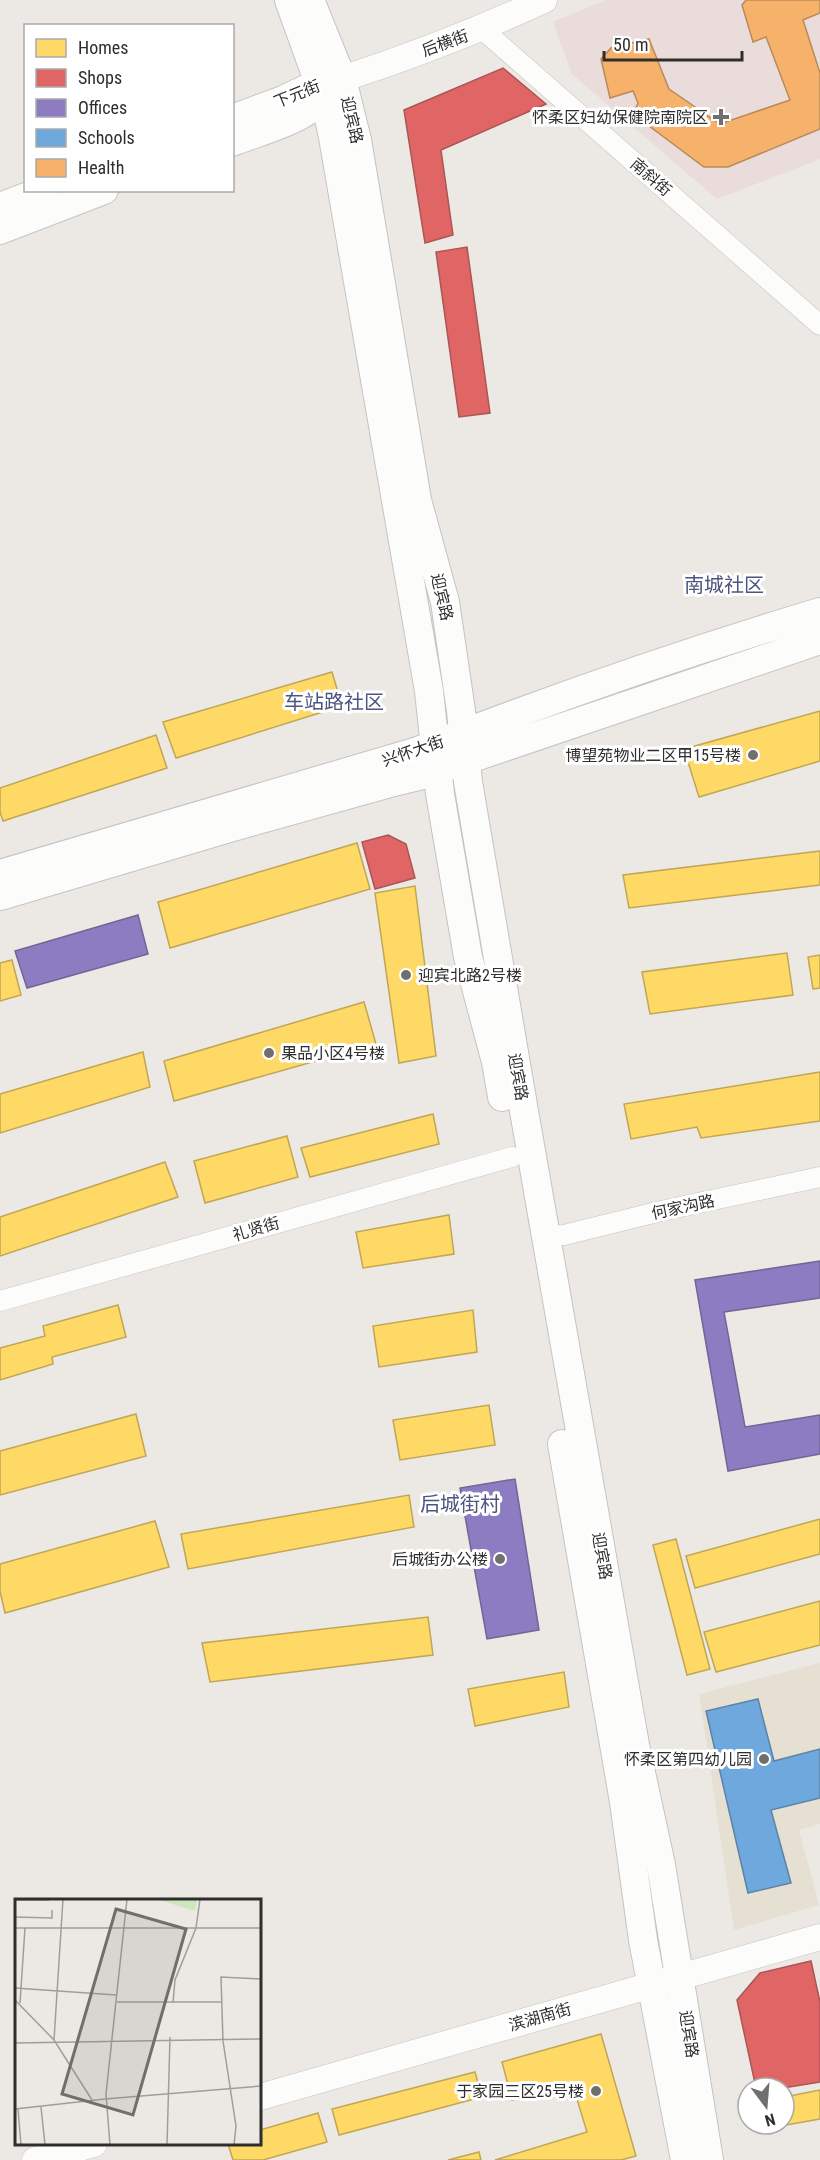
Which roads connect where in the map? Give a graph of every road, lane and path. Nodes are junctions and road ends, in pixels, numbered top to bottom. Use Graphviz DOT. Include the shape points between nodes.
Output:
graph roads {
  1 [pos="289,0"];
  2 [pos="310,0"];
  3 [pos="544,0"];
  4 [pos="482,29"];
  5 [pos="329,87"];
  6 [pos="234,118"];
  7 [pos="234,141"];
  8 [pos="39,192"];
  9 [pos="99,192"];
  10 [pos="0,207"];
  11 [pos="0,230"];
  12 [pos="820,325"];
  13 [pos="820,612"];
  14 [pos="820,640"];
  15 [pos="464,746"];
  16 [pos="437,756"];
  17 [pos="0,874"];
  18 [pos="0,896"];
  19 [pos="512,1157"];
  20 [pos="820,1177"];
  21 [pos="546,1236"];
  22 [pos="0,1301"];
  23 [pos="820,1937"];
  24 [pos="680,1978"];
  25 [pos="652,1986"];
  26 [pos="261,2097"];
  27 [pos="90,2145"];
  28 [pos="35,2160"];
  29 [pos="685,2160"];
  30 [pos="709,2160"];
  1 -- 5 [label="main road, 迎宾路"];
  2 -- 5 [label="main road, 迎宾路"];
  3 -- 4 [label="street, 后横街"];
  4 -- 5 [label="street, 后横街"];
  4 -- 12 [label="street, 南斜街"];
  5 -- 6 [label="main road, 下元街"];
  5 -- 7 [label="main road, 下元街" via="306,114"];
  5 -- 15 [label="main road, 迎宾路" via="357,140 417,500 445,602"];
  5 -- 16 [label="main road, 迎宾路"];
  8 -- 10 [label="main road"];
  9 -- 11 [label="main road"];
  13 -- 15 [label="main road, 兴怀大街" via="720,642"];
  14 -- 15 [label="main road, 兴怀大街"];
  15 -- 16 [label="main road, 兴怀大街"];
  15 -- 21 [label="main road, 迎宾路"];
  16 -- 17 [label="main road, 兴怀大街" via="415,752"];
  16 -- 18 [label="main road, 兴怀大街"];
  16 -- 19 [label="main road, 迎宾路" via="468,957 496,1062"];
  19 -- 22 [label="street, 礼贤街"];
  19 -- 25 [label="main road, 迎宾路"];
  20 -- 21 [label="street, 何家沟路"];
  21 -- 24 [label="main road, 迎宾路"];
  23 -- 24 [label="street, 滨湖南街"];
  24 -- 25 [label="street, 滨湖南街"];
  24 -- 30 [label="main road, 迎宾路"];
  25 -- 26 [label="street, 滨湖南街"];
  25 -- 29 [label="main road, 迎宾路"];
  27 -- 28 [label="street"];
}
